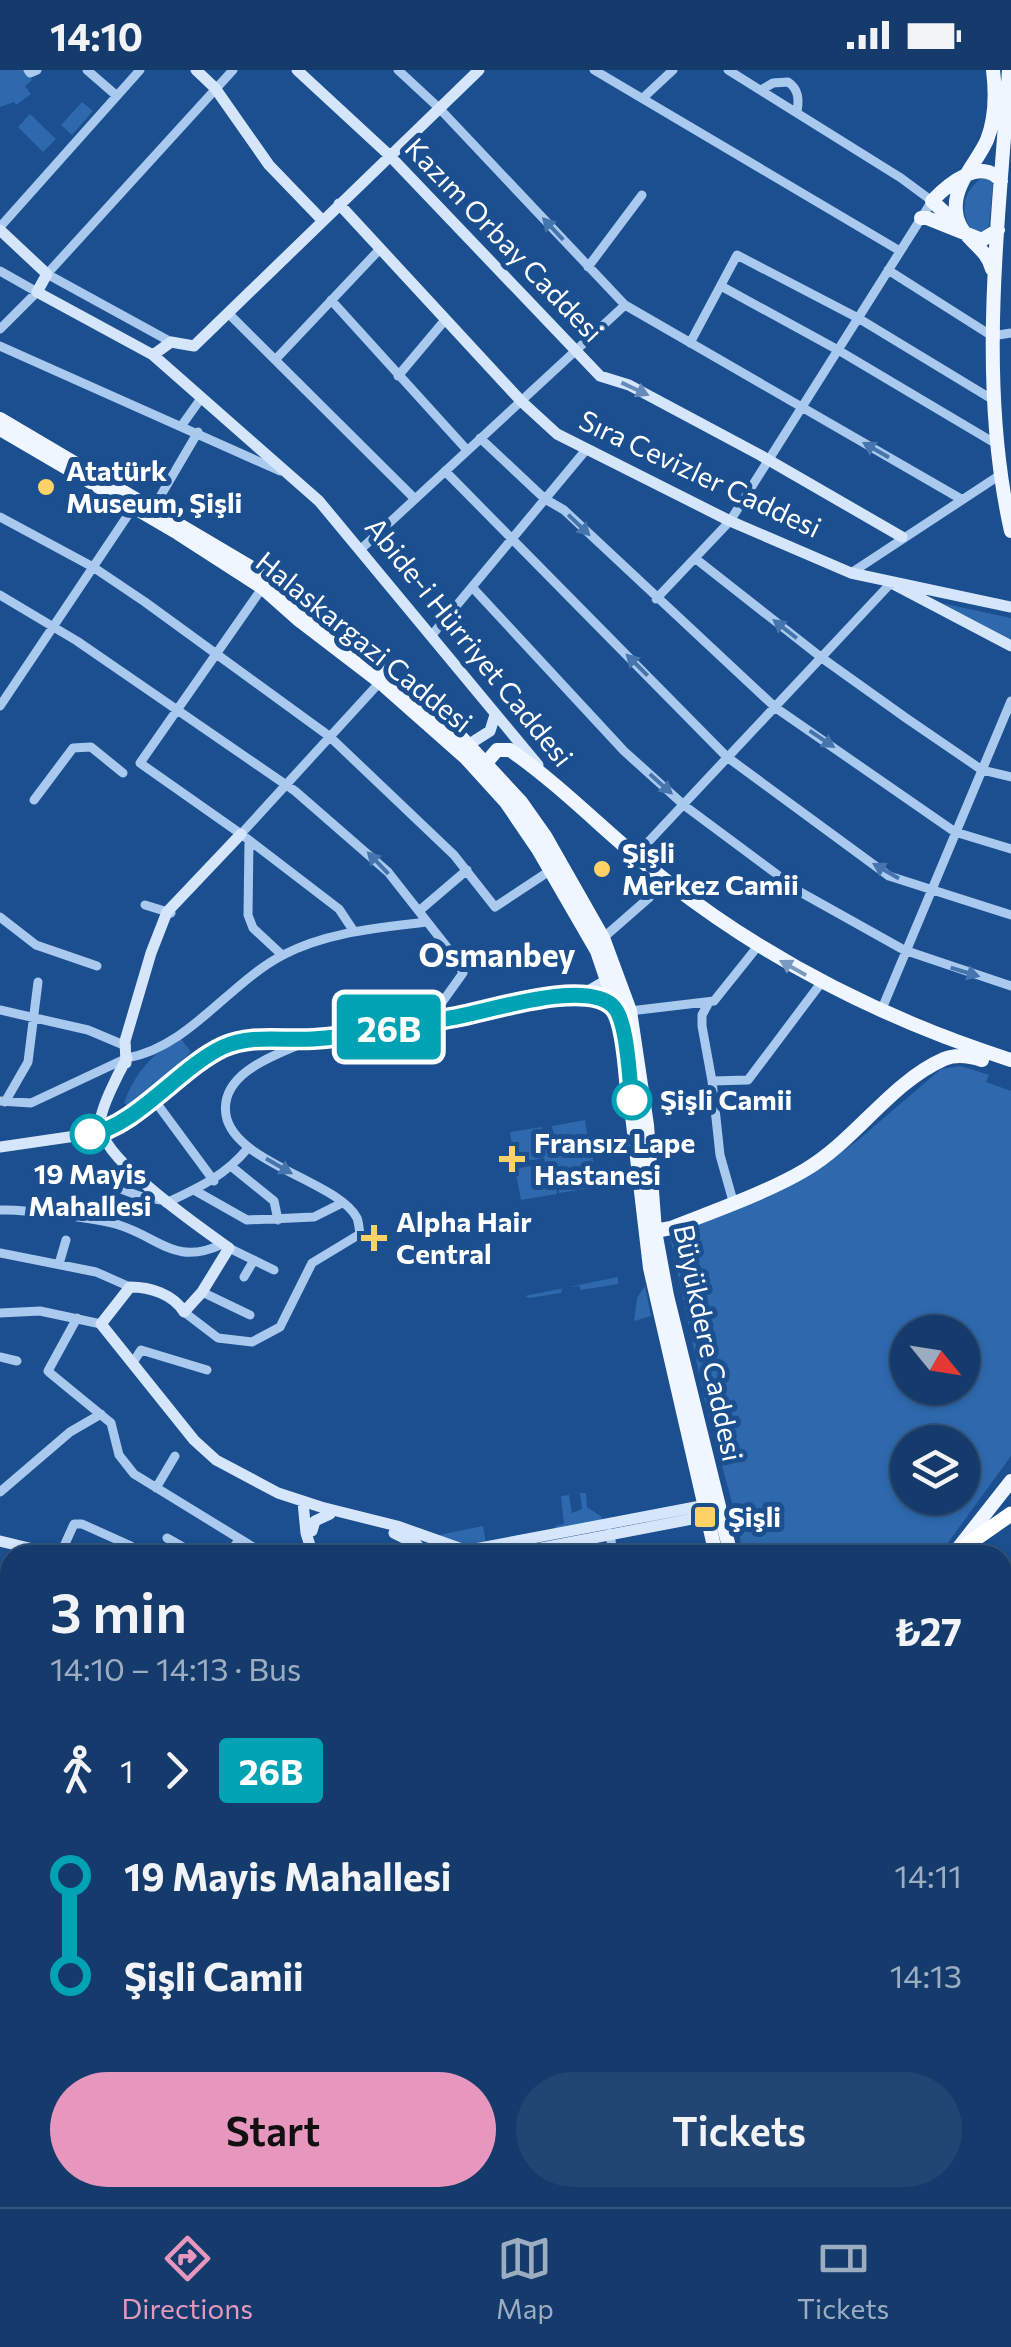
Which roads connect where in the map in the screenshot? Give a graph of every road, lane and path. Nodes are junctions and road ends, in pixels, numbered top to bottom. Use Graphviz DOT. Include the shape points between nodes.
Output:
graph roads {
  1 [pos="28,70"];
  2 [pos="38,70"];
  3 [pos="87,70"];
  4 [pos="140,70"];
  5 [pos="196,70"];
  6 [pos="234,70"];
  7 [pos="297,70"];
  8 [pos="398,70"];
  9 [pos="479,70"];
  10 [pos="594,70"];
  11 [pos="674,70"];
  12 [pos="728,70"];
  13 [pos="997,70"];
  14 [pos="1009,70"];
  15 [pos="216,90"];
  16 [pos="762,90"];
  17 [pos="117,96"];
  18 [pos="644,97"];
  19 [pos="439,108"];
  20 [pos="797,112"];
  21 [pos="389,156"];
  22 [pos="1007,160"];
  23 [pos="966,175"];
  24 [pos="1001,181"];
  25 [pos="642,196"];
  26 [pos="932,201"];
  27 [pos="339,204"];
  28 [pos="921,218"];
  29 [pos="322,220"];
  30 [pos="0,228"];
  31 [pos="961,230"];
  32 [pos="998,230"];
  33 [pos="379,250"];
  34 [pos="900,251"];
  35 [pos="588,266"];
  36 [pos="888,270"];
  37 [pos="0,272"];
  38 [pos="47,274"];
  39 [pos="994,274"];
  40 [pos="720,286"];
  41 [pos="37,292"];
  42 [pos="331,300"];
  43 [pos="625,305"];
  44 [pos="228,314"];
  45 [pos="858,318"];
  46 [pos="445,320"];
  47 [pos="0,329"];
  48 [pos="1011,333"];
  49 [pos="992,336"];
  50 [pos="171,342"];
  51 [pos="690,343"];
  52 [pos="0,346"];
  53 [pos="838,350"];
  54 [pos="576,352"];
  55 [pos="153,354"];
  56 [pos="275,360"];
  57 [pos="398,376"];
  58 [pos="202,397"];
  59 [pos="521,401"];
  60 [pos="995,401"];
  61 [pos="802,408"];
  62 [pos="0,419"];
  63 [pos="182,425"];
  64 [pos="0,429"];
  65 [pos="198,432"];
  66 [pos="480,438"];
  67 [pos="998,444"];
  68 [pos="467,450"];
  69 [pos="585,451"];
  70 [pos="768,460"];
  71 [pos="445,471"];
  72 [pos="1000,475"];
  73 [pos="295,478"];
  74 [pos="413,498"];
  75 [pos="961,498"];
  76 [pos="544,500"];
  77 [pos="134,506"];
  78 [pos="154,507"];
  79 [pos="0,518"];
  80 [pos="730,521"];
  81 [pos="1010,522"];
  82 [pos="902,537"];
  83 [pos="512,538"];
  84 [pos="361,549"];
  85 [pos="696,559"];
  86 [pos="93,567"];
  87 [pos="851,573"];
  88 [pos="266,583"];
  89 [pos="891,584"];
  90 [pos="472,587"];
  91 [pos="0,594"];
  92 [pos="656,599"];
  93 [pos="1011,607"];
  94 [pos="53,626"];
  95 [pos="432,635"];
  96 [pos="1011,646"];
  97 [pos="215,654"];
  98 [pos="822,658"];
  99 [pos="380,682"];
  100 [pos="1011,701"];
  101 [pos="0,706"];
  102 [pos="177,708"];
  103 [pos="776,708"];
  104 [pos="495,715"];
  105 [pos="436,730"];
  106 [pos="330,736"];
  107 [pos="468,745"];
  108 [pos="730,759"];
  109 [pos="485,770"];
  110 [pos="982,770"];
  111 [pos="123,773"];
  112 [pos="1011,777"];
  113 [pos="286,784"];
  114 [pos="557,789"];
  115 [pos="34,800"];
  116 [pos="686,806"];
  117 [pos="955,832"];
  118 [pos="245,837"];
  119 [pos="1011,849"];
  120 [pos="636,856"];
  121 [pos="466,870"];
  122 [pos="551,870"];
  123 [pos="667,882"];
  124 [pos="931,889"];
  125 [pos="145,905"];
  126 [pos="418,910"];
  127 [pos="170,912"];
  128 [pos="1011,914"];
  129 [pos="0,917"];
  130 [pos="427,922"];
  131 [pos="353,930"];
  132 [pos="603,938"];
  133 [pos="758,946"];
  134 [pos="904,950"];
  135 [pos="282,956"];
  136 [pos="97,966"];
  137 [pos="607,980"];
  138 [pos="38,982"];
  139 [pos="822,983"];
  140 [pos="1011,986"];
  141 [pos="572,994"];
  142 [pos="709,1002"];
  143 [pos="624,1010"];
  144 [pos="3,1011"];
  145 [pos="881,1012"];
  146 [pos="34,1019"];
  147 [pos="422,1022"];
  148 [pos="0,1023"];
  149 [pos="943,1038"];
  150 [pos="313,1039"];
  151 [pos="126,1052"];
  152 [pos="1011,1060"];
  153 [pos="934,1065"];
  154 [pos="1011,1069"];
  155 [pos="712,1081"];
  156 [pos="152,1096"];
  157 [pos="2,1101"];
  158 [pos="103,1132"];
  159 [pos="0,1147"];
  160 [pos="248,1148"];
  161 [pos="232,1167"];
  162 [pos="45,1176"];
  163 [pos="214,1180"];
  164 [pos="194,1190"];
  165 [pos="733,1201"];
  166 [pos="164,1202"];
  167 [pos="342,1204"];
  168 [pos="0,1210"];
  169 [pos="642,1210"];
  170 [pos="278,1220"];
  171 [pos="656,1231"];
  172 [pos="66,1240"];
  173 [pos="226,1246"];
  174 [pos="0,1253"];
  175 [pos="254,1260"];
  176 [pos="60,1264"];
  177 [pos="274,1270"];
  178 [pos="244,1277"];
  179 [pos="130,1287"];
  180 [pos="202,1292"];
  181 [pos="184,1312"];
  182 [pos="0,1314"];
  183 [pos="250,1316"];
  184 [pos="77,1318"];
  185 [pos="101,1324"];
  186 [pos="0,1357"];
  187 [pos="17,1361"];
  188 [pos="132,1364"];
  189 [pos="206,1370"];
  190 [pos="101,1414"];
  191 [pos="175,1456"];
  192 [pos="1011,1481"];
  193 [pos="156,1488"];
  194 [pos="0,1492"];
  195 [pos="304,1504"];
  196 [pos="713,1509"];
  197 [pos="330,1514"];
  198 [pos="1011,1514"];
  199 [pos="309,1532"];
  200 [pos="610,1532"];
  201 [pos="167,1538"];
  202 [pos="417,1539"];
  203 [pos="239,1540"];
  204 [pos="64,1545"];
  205 [pos="130,1545"];
  206 [pos="180,1545"];
  207 [pos="235,1545"];
  208 [pos="248,1545"];
  209 [pos="313,1545"];
  210 [pos="421,1545"];
  211 [pos="431,1545"];
  212 [pos="499,1545"];
  213 [pos="550,1545"];
  214 [pos="612,1545"];
  215 [pos="715,1545"];
  216 [pos="727,1545"];
  217 [pos="961,1545"];
  218 [pos="967,1545"];
  1 -- 2 [label="street"];
  3 -- 17 [label="street"];
  4 -- 17 [label="street"];
  5 -- 15 [label="street"];
  6 -- 15 [label="street"];
  7 -- 21 [label="street, Kazım Orbay Caddesi"];
  8 -- 19 [label="street"];
  9 -- 19 [label="street"];
  10 -- 18 [label="street"];
  11 -- 18 [label="street"];
  12 -- 16 [label="street"];
  13 -- 23 [label="main road" via="986,143"];
  14 -- 22 [label="main road"];
  15 -- 29 [label="street" via="269,165"];
  15 -- 38 [label="street"];
  16 -- 20 [label="street"];
  16 -- 20 [label="street" via="788,82 799,100"];
  17 -- 30 [label="street"];
  18 -- 34 [label="street"];
  19 -- 21 [label="street"];
  35 -- 19 [label="street, one-way"];
  20 -- 26 [label="street"];
  21 -- 27 [label="street"];
  21 -- 54 [label="street, Kazım Orbay Caddesi"];
  22 -- 24 [label="main road"];
  23 -- 24 [label="main road" via="988,170"];
  23 -- 26 [label="main road"];
  23 -- 31 [label="main road" via="956,202"];
  24 -- 32 [label="main road"];
  25 -- 35 [label="street"];
  26 -- 28 [label="street"];
  26 -- 31 [label="main road"];
  27 -- 29 [label="street"];
  27 -- 33 [label="street, Sıra Cevizler Caddesi"];
  28 -- 31 [label="main road"];
  28 -- 34 [label="street"];
  29 -- 44 [label="street"];
  30 -- 38 [label="street"];
  31 -- 32 [label="main road" via="982,240"];
  31 -- 39 [label="main road" via="987,256"];
  32 -- 39 [label="main road"];
  33 -- 42 [label="street"];
  33 -- 46 [label="street, Sıra Cevizler Caddesi"];
  34 -- 36 [label="street"];
  35 -- 43 [label="street"];
  36 -- 45 [label="street"];
  36 -- 49 [label="street"];
  37 -- 41 [label="street"];
  38 -- 41 [label="street"];
  38 -- 50 [label="street"];
  39 -- 49 [label="main road"];
  40 -- 45 [label="street" via="738,256"];
  40 -- 51 [label="street"];
  40 -- 53 [label="street"];
  41 -- 47 [label="street"];
  41 -- 55 [label="street, Abide-i Hürriyet Caddesi"];
  42 -- 56 [label="street"];
  42 -- 57 [label="street"];
  43 -- 51 [label="street"];
  43 -- 54 [label="street"];
  44 -- 50 [label="street" via="194,346"];
  44 -- 56 [label="street"];
  45 -- 53 [label="street"];
  45 -- 60 [label="street"];
  46 -- 57 [label="street"];
  46 -- 59 [label="street, Sıra Cevizler Caddesi"];
  48 -- 49 [label="street"];
  49 -- 60 [label="main road"];
  50 -- 55 [label="street"];
  51 -- 61 [label="street"];
  52 -- 63 [label="street"];
  53 -- 61 [label="street"];
  53 -- 67 [label="street"];
  54 -- 59 [label="street"];
  54 -- 70 [label="street, Kazım Orbay Caddesi, one-way" via="600,376"];
  55 -- 58 [label="street, Abide-i Hürriyet Caddesi"];
  56 -- 74 [label="street"];
  57 -- 68 [label="street"];
  58 -- 63 [label="street"];
  58 -- 73 [label="street, Abide-i Hürriyet Caddesi"];
  59 -- 66 [label="street"];
  59 -- 69 [label="street, Sıra Cevizler Caddesi"];
  60 -- 67 [label="main road"];
  61 -- 70 [label="street"];
  75 -- 61 [label="street, one-way"];
  62 -- 78 [label="main road, Halaskargazi Caddesi"];
  63 -- 65 [label="street"];
  64 -- 77 [label="main road, Halaskargazi Caddesi"];
  65 -- 73 [label="street"];
  65 -- 78 [label="street"];
  66 -- 68 [label="street"];
  66 -- 76 [label="street"];
  67 -- 72 [label="main road"];
  68 -- 71 [label="street"];
  69 -- 76 [label="street"];
  69 -- 80 [label="street, Sıra Cevizler Caddesi"];
  70 -- 80 [label="street"];
  70 -- 82 [label="street, Kazım Orbay Caddesi"];
  71 -- 74 [label="street"];
  71 -- 83 [label="street"];
  72 -- 75 [label="street"];
  72 -- 81 [label="main road"];
  73 -- 84 [label="street, Abide-i Hürriyet Caddesi"];
  74 -- 84 [label="street"];
  75 -- 82 [label="street"];
  76 -- 83 [label="street"];
  76 -- 92 [label="street, one-way" via="564,510"];
  77 -- 86 [label="street"];
  77 -- 88 [label="main road, Halaskargazi Caddesi"];
  78 -- 88 [label="main road, Halaskargazi Caddesi"];
  79 -- 86 [label="street"];
  80 -- 85 [label="street"];
  80 -- 87 [label="street, Sıra Cevizler Caddesi"];
  82 -- 87 [label="street"];
  83 -- 90 [label="street"];
  108 -- 83 [label="street, one-way"];
  84 -- 95 [label="street, Abide-i Hürriyet Caddesi"];
  85 -- 92 [label="street"];
  98 -- 85 [label="street, one-way"];
  86 -- 94 [label="street"];
  86 -- 97 [label="street"];
  87 -- 89 [label="street, Sıra Cevizler Caddesi"];
  88 -- 97 [label="street"];
  88 -- 99 [label="main road, Halaskargazi Caddesi" via="299,620"];
  88 -- 107 [label="main road, Halaskargazi Caddesi"];
  89 -- 93 [label="street, Sıra Cevizler Caddesi"];
  89 -- 96 [label="street"];
  89 -- 98 [label="street"];
  90 -- 95 [label="street"];
  90 -- 116 [label="street, one-way" via="624,751"];
  91 -- 94 [label="street"];
  92 -- 103 [label="street"];
  94 -- 101 [label="street"];
  94 -- 102 [label="street"];
  95 -- 104 [label="street, Abide-i Hürriyet Caddesi"];
  97 -- 102 [label="street"];
  97 -- 106 [label="street"];
  98 -- 103 [label="street"];
  98 -- 110 [label="street"];
  99 -- 105 [label="main road, Halaskargazi Caddesi"];
  99 -- 106 [label="street"];
  100 -- 110 [label="street"];
  102 -- 113 [label="street"];
  102 -- 118 [label="street" via="140,763"];
  103 -- 108 [label="street"];
  103 -- 117 [label="street, one-way"];
  104 -- 107 [label="street" via="490,731"];
  104 -- 114 [label="street, Abide-i Hürriyet Caddesi"];
  105 -- 107 [label="main road"];
  105 -- 109 [label="main road, Halaskargazi Caddesi"];
  106 -- 113 [label="street"];
  106 -- 121 [label="street"];
  107 -- 109 [label="main road, Halaskargazi Caddesi"];
  108 -- 116 [label="street"];
  124 -- 108 [label="street, one-way" via="889,876"];
  109 -- 114 [label="main road" via="497,750 505,749"];
  109 -- 122 [label="main road, Büyükdere Caddesi"];
  109 -- 132 [label="main road, Büyükdere Caddesi" via="545,836"];
  110 -- 112 [label="street"];
  110 -- 117 [label="street"];
  111 -- 115 [label="street" via="91,748 73,748"];
  113 -- 118 [label="street"];
  126 -- 113 [label="street, one-way" via="362,847"];
  114 -- 120 [label="main road, Abide-i Hürriyet Caddesi"];
  116 -- 120 [label="street"];
  116 -- 134 [label="street" via="802,893"];
  117 -- 119 [label="street"];
  117 -- 124 [label="street"];
  118 -- 127 [label="street"];
  118 -- 131 [label="street" via="339,909"];
  118 -- 135 [label="street" via="248,916"];
  120 -- 123 [label="main road, Abide-i Hürriyet Caddesi"];
  121 -- 122 [label="street" via="495,907"];
  121 -- 126 [label="street"];
  122 -- 137 [label="main road, Büyükdere Caddesi"];
  123 -- 132 [label="street"];
  123 -- 133 [label="main road, Abide-i Hürriyet Caddesi"];
  124 -- 128 [label="street"];
  124 -- 134 [label="street"];
  125 -- 127 [label="street"];
  126 -- 130 [label="street"];
  127 -- 151 [label="street" via="151,952"];
  129 -- 136 [label="street" via="36,945"];
  130 -- 131 [label="street"];
  130 -- 147 [label="street" via="463,973"];
  131 -- 135 [label="street"];
  132 -- 143 [label="main road, Büyükdere Caddesi"];
  139 -- 133 [label="main road, Abide-i Hürriyet Caddesi, one-way"];
  133 -- 142 [label="street"];
  134 -- 140 [label="street, one-way"];
  134 -- 145 [label="street"];
  135 -- 151 [label="street" via="143,1056"];
  137 -- 141 [label="street"];
  137 -- 143 [label="main road, Büyükdere Caddesi"];
  138 -- 146 [label="street"];
  139 -- 145 [label="main road, Abide-i Hürriyet Caddesi"];
  139 -- 155 [label="street" via="748,1080"];
  141 -- 143 [label="street"];
  141 -- 147 [label="street"];
  142 -- 143 [label="street"];
  142 -- 155 [label="street" via="702,1026"];
  143 -- 169 [label="main road, Büyükdere Caddesi"];
  143 -- 171 [label="main road, Büyükdere Caddesi" via="645,1109"];
  144 -- 146 [label="street"];
  144 -- 148 [label="street"];
  145 -- 149 [label="main road, Abide-i Hürriyet Caddesi"];
  146 -- 151 [label="street" via="88,1030"];
  146 -- 157 [label="street" via="28,1062"];
  147 -- 150 [label="street"];
  149 -- 152 [label="main road, Abide-i Hürriyet Caddesi"];
  149 -- 153 [label="main road" via="944,1052"];
  150 -- 156 [label="street" via="225,1046"];
  150 -- 160 [label="street" via="234,1080 224,1097 227,1121"];
  151 -- 157 [label="street" via="31,1103"];
  151 -- 158 [label="street"];
  153 -- 154 [label="main road" via="964,1056"];
  153 -- 165 [label="main road" via="821,1160"];
  155 -- 165 [label="street"];
  156 -- 158 [label="street"];
  156 -- 163 [label="street"];
  158 -- 159 [label="street"];
  158 -- 166 [label="street"];
  160 -- 161 [label="street"];
  160 -- 167 [label="street, one-way"];
  161 -- 163 [label="street"];
  161 -- 170 [label="street" via="274,1201"];
  162 -- 166 [label="street" via="92,1181"];
  163 -- 164 [label="street"];
  164 -- 166 [label="street"];
  164 -- 170 [label="street" via="247,1220"];
  165 -- 171 [label="main road"];
  166 -- 173 [label="street"];
  167 -- 170 [label="street" via="314,1218"];
  167 -- 181 [label="street" via="360,1234 312,1263 280,1327 252,1342 218,1338"];
  168 -- 173 [label="street" via="120,1226 190,1254"];
  169 -- 171 [label="main road"];
  169 -- 196 [label="main road, Büyükdere Caddesi" via="656,1299"];
  171 -- 196 [label="main road, Büyükdere Caddesi"];
  172 -- 176 [label="street"];
  173 -- 175 [label="street"];
  173 -- 180 [label="street"];
  174 -- 176 [label="street"];
  175 -- 177 [label="street"];
  175 -- 178 [label="street"];
  176 -- 179 [label="street"];
  179 -- 181 [label="street" via="148,1287"];
  179 -- 185 [label="street"];
  180 -- 181 [label="street"];
  180 -- 183 [label="street"];
  182 -- 184 [label="street"];
  184 -- 185 [label="street"];
  184 -- 190 [label="street" via="48,1371"];
  185 -- 188 [label="street"];
  186 -- 187 [label="street"];
  188 -- 189 [label="street" via="141,1350"];
  188 -- 195 [label="street" via="216,1460"];
  190 -- 193 [label="street" via="111,1423 119,1455"];
  190 -- 194 [label="street"];
  191 -- 193 [label="street"];
  192 -- 217 [label="main road"];
  193 -- 203 [label="street"];
  195 -- 197 [label="street"];
  195 -- 199 [label="street"];
  195 -- 202 [label="street"];
  196 -- 200 [label="street"];
  196 -- 212 [label="street"];
  196 -- 215 [label="main road, Büyükdere Caddesi"];
  196 -- 216 [label="main road, Büyükdere Caddesi"];
  197 -- 199 [label="street" via="314,1521"];
  197 -- 202 [label="street"];
  198 -- 218 [label="highway"];
  199 -- 209 [label="street"];
  200 -- 213 [label="street"];
  200 -- 214 [label="street"];
  201 -- 206 [label="street"];
  202 -- 210 [label="street"];
  202 -- 211 [label="street"];
  203 -- 207 [label="street"];
  203 -- 208 [label="street"];
  204 -- 205 [label="street" via="74,1524"];
}
